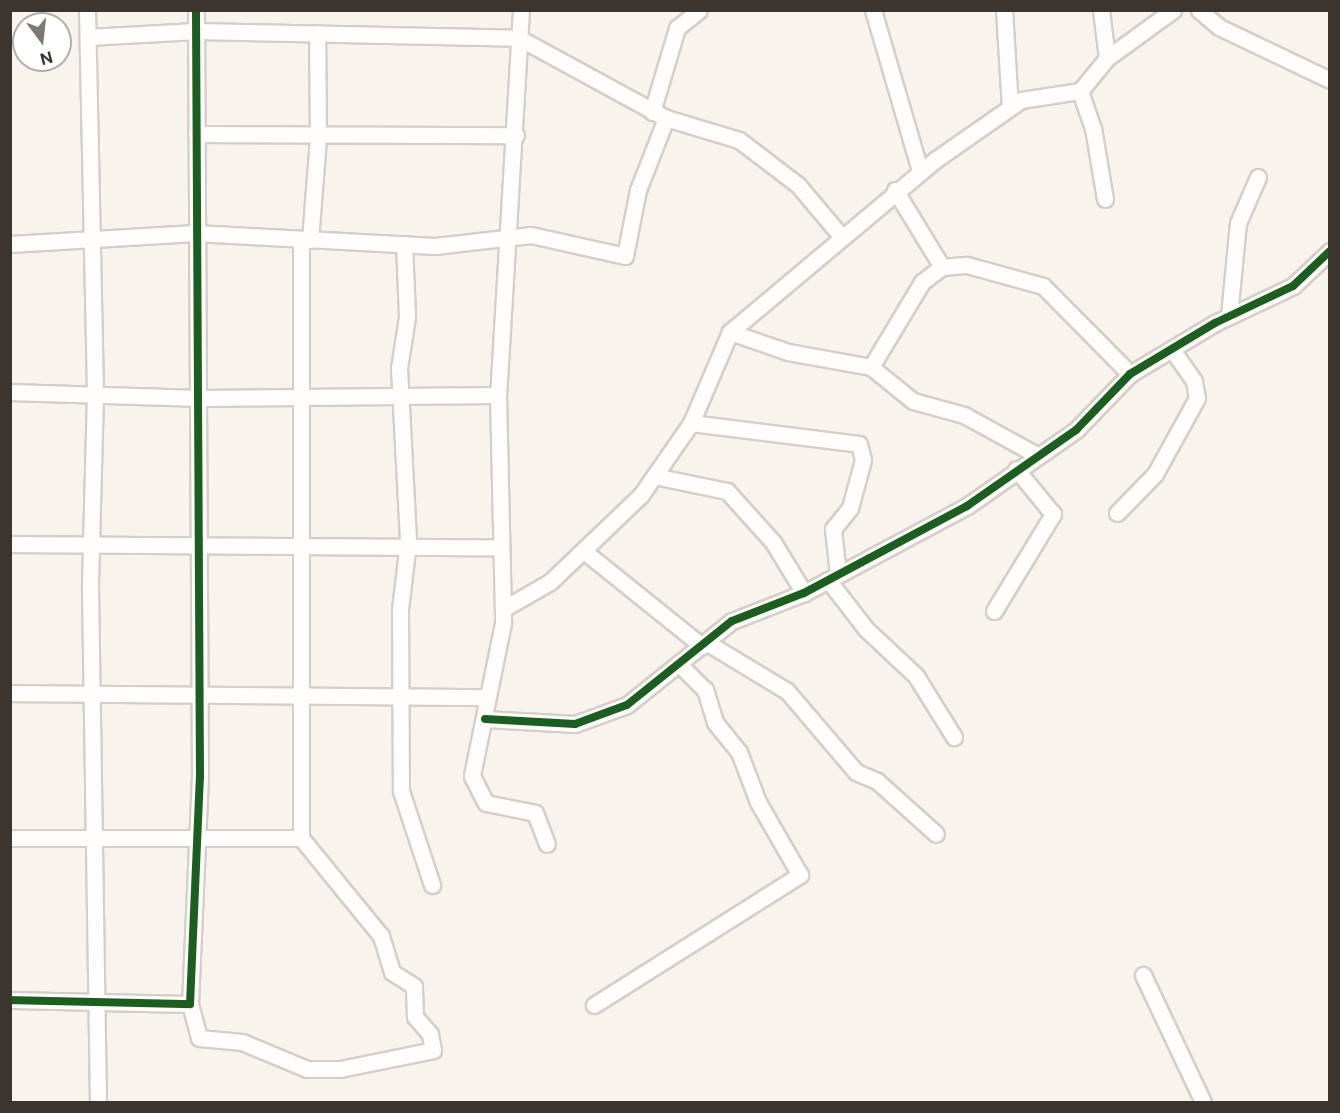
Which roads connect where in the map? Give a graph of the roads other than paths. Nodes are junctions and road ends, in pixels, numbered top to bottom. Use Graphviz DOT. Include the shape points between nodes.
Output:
graph roads {
  1 [pos="87,10"];
  2 [pos="196,10"];
  3 [pos="521,10"];
  4 [pos="699,10"];
  5 [pos="873,10"];
  6 [pos="1004,10"];
  7 [pos="1101,10"];
  8 [pos="1173,10"];
  9 [pos="1199,10"];
  10 [pos="196,31"];
  11 [pos="317,33"];
  12 [pos="88,37"];
  13 [pos="519,38"];
  14 [pos="1107,58"];
  15 [pos="1329,80"];
  16 [pos="1080,91"];
  17 [pos="1010,107"];
  18 [pos="659,115"];
  19 [pos="196,134"];
  20 [pos="516,135"];
  21 [pos="318,138"];
  22 [pos="920,171"];
  23 [pos="1258,177"];
  24 [pos="895,190"];
  25 [pos="1105,199"];
  26 [pos="195,233"];
  27 [pos="841,236"];
  28 [pos="510,237"];
  29 [pos="306,239"];
  30 [pos="93,243"];
  31 [pos="10,244"];
  32 [pos="404,244"];
  33 [pos="1329,251"];
  34 [pos="942,267"];
  35 [pos="1229,316"];
  36 [pos="730,332"];
  37 [pos="1172,349"];
  38 [pos="871,367"];
  39 [pos="1130,374"];
  40 [pos="10,392"];
  41 [pos="95,393"];
  42 [pos="498,395"];
  43 [pos="400,396"];
  44 [pos="200,398"];
  45 [pos="299,399"];
  46 [pos="691,423"];
  47 [pos="1035,454"];
  48 [pos="1016,469"];
  49 [pos="654,476"];
  50 [pos="1117,513"];
  51 [pos="94,541"];
  52 [pos="408,542"];
  53 [pos="197,543"];
  54 [pos="10,544"];
  55 [pos="299,544"];
  56 [pos="498,547"];
  57 [pos="585,552"];
  58 [pos="833,577"];
  59 [pos="804,593"];
  60 [pos="503,609"];
  61 [pos="994,611"];
  62 [pos="704,644"];
  63 [pos="681,666"];
  64 [pos="94,690"];
  65 [pos="198,692"];
  66 [pos="300,692"];
  67 [pos="10,693"];
  68 [pos="401,693"];
  69 [pos="487,697"];
  70 [pos="485,719"];
  71 [pos="954,737"];
  72 [pos="936,834"];
  73 [pos="10,838"];
  74 [pos="301,838"];
  75 [pos="94,839"];
  76 [pos="199,841"];
  77 [pos="547,844"];
  78 [pos="432,885"];
  79 [pos="1143,975"];
  80 [pos="10,1000"];
  81 [pos="94,1004"];
  82 [pos="190,1004"];
  83 [pos="594,1005"];
  84 [pos="98,1102"];
  85 [pos="1203,1102"];
  1 -- 12 [label="street"];
  2 -- 10 [label="street"];
  3 -- 13 [label="street"];
  4 -- 18 [label="street" via="677,28"];
  5 -- 22 [label="street"];
  6 -- 17 [label="street"];
  7 -- 14 [label="street"];
  8 -- 14 [label="street"];
  9 -- 15 [label="street" via="1219,27"];
  10 -- 11 [label="street"];
  10 -- 12 [label="street"];
  10 -- 19 [label="street"];
  11 -- 13 [label="street"];
  11 -- 21 [label="street"];
  12 -- 30 [label="street"];
  13 -- 18 [label="street"];
  13 -- 20 [label="street"];
  14 -- 16 [label="street"];
  16 -- 17 [label="street" via="1033,96"];
  16 -- 25 [label="street" via="1093,128"];
  17 -- 22 [label="street"];
  18 -- 27 [label="street" via="739,140 798,185"];
  18 -- 28 [label="street" via="625,256 541,235"];
  19 -- 21 [label="street"];
  19 -- 26 [label="street"];
  20 -- 21 [label="street"];
  20 -- 28 [label="street"];
  21 -- 29 [label="street"];
  22 -- 24 [label="street"];
  23 -- 35 [label="street" via="1238,223"];
  24 -- 27 [label="street"];
  24 -- 34 [label="street"];
  26 -- 29 [label="street"];
  26 -- 30 [label="street"];
  26 -- 44 [label="street"];
  27 -- 36 [label="street"];
  28 -- 32 [label="street"];
  28 -- 42 [label="street"];
  29 -- 32 [label="street"];
  29 -- 45 [label="street"];
  30 -- 31 [label="street"];
  30 -- 41 [label="street"];
  32 -- 43 [label="street" via="407,317 399,350"];
  33 -- 35 [label="street" via="1293,286"];
  34 -- 38 [label="street" via="916,289"];
  34 -- 39 [label="street" via="967,265 1043,286"];
  35 -- 37 [label="street"];
  36 -- 38 [label="street" via="788,352"];
  36 -- 46 [label="street"];
  37 -- 39 [label="street"];
  37 -- 50 [label="street" via="1194,381 1197,398 1155,474"];
  38 -- 47 [label="street" via="913,400 964,415"];
  39 -- 47 [label="street" via="1076,430"];
  40 -- 41 [label="street"];
  41 -- 44 [label="street"];
  41 -- 51 [label="street"];
  42 -- 43 [label="street"];
  42 -- 56 [label="street"];
  43 -- 45 [label="street"];
  43 -- 52 [label="street"];
  44 -- 45 [label="street"];
  44 -- 53 [label="street"];
  45 -- 55 [label="street"];
  46 -- 49 [label="street"];
  46 -- 58 [label="street" via="859,444 863,460 850,508 833,529"];
  47 -- 48 [label="street"];
  48 -- 58 [label="street" via="967,506"];
  48 -- 61 [label="street" via="1053,514"];
  49 -- 57 [label="street"];
  49 -- 59 [label="street" via="727,491 773,542"];
  51 -- 53 [label="street"];
  51 -- 54 [label="street"];
  51 -- 64 [label="street"];
  52 -- 55 [label="street"];
  52 -- 56 [label="street"];
  52 -- 68 [label="street" via="400,609"];
  53 -- 55 [label="street"];
  53 -- 65 [label="street"];
  55 -- 66 [label="street"];
  56 -- 60 [label="street"];
  57 -- 60 [label="street" via="550,582"];
  57 -- 62 [label="street"];
  58 -- 59 [label="street"];
  58 -- 71 [label="street" via="866,629 916,676"];
  59 -- 62 [label="street" via="746,614"];
  60 -- 69 [label="street"];
  62 -- 63 [label="street"];
  62 -- 72 [label="street" via="787,691 855,771 877,781"];
  63 -- 70 [label="street" via="627,705 584,722 526,725"];
  63 -- 83 [label="street" via="705,690 715,722 739,752 758,802 800,875"];
  64 -- 65 [label="street"];
  64 -- 67 [label="street"];
  64 -- 75 [label="street"];
  65 -- 66 [label="street"];
  65 -- 76 [label="street"];
  66 -- 68 [label="street"];
  66 -- 74 [label="street"];
  68 -- 69 [label="street"];
  68 -- 78 [label="street" via="401,791"];
  69 -- 70 [label="street"];
  70 -- 77 [label="street" via="472,760 475,788 496,809 535,813"];
  73 -- 75 [label="street"];
  74 -- 76 [label="street"];
  74 -- 82 [label="street" via="381,936 392,972 414,986 415,1017 430,1034 433,1050 340,1069 307,1069 242,1042 199,1038"];
  75 -- 76 [label="street"];
  75 -- 81 [label="street"];
  76 -- 82 [label="street"];
  79 -- 85 [label="street"];
  80 -- 81 [label="street"];
  81 -- 82 [label="street"];
  81 -- 84 [label="street"];
}
